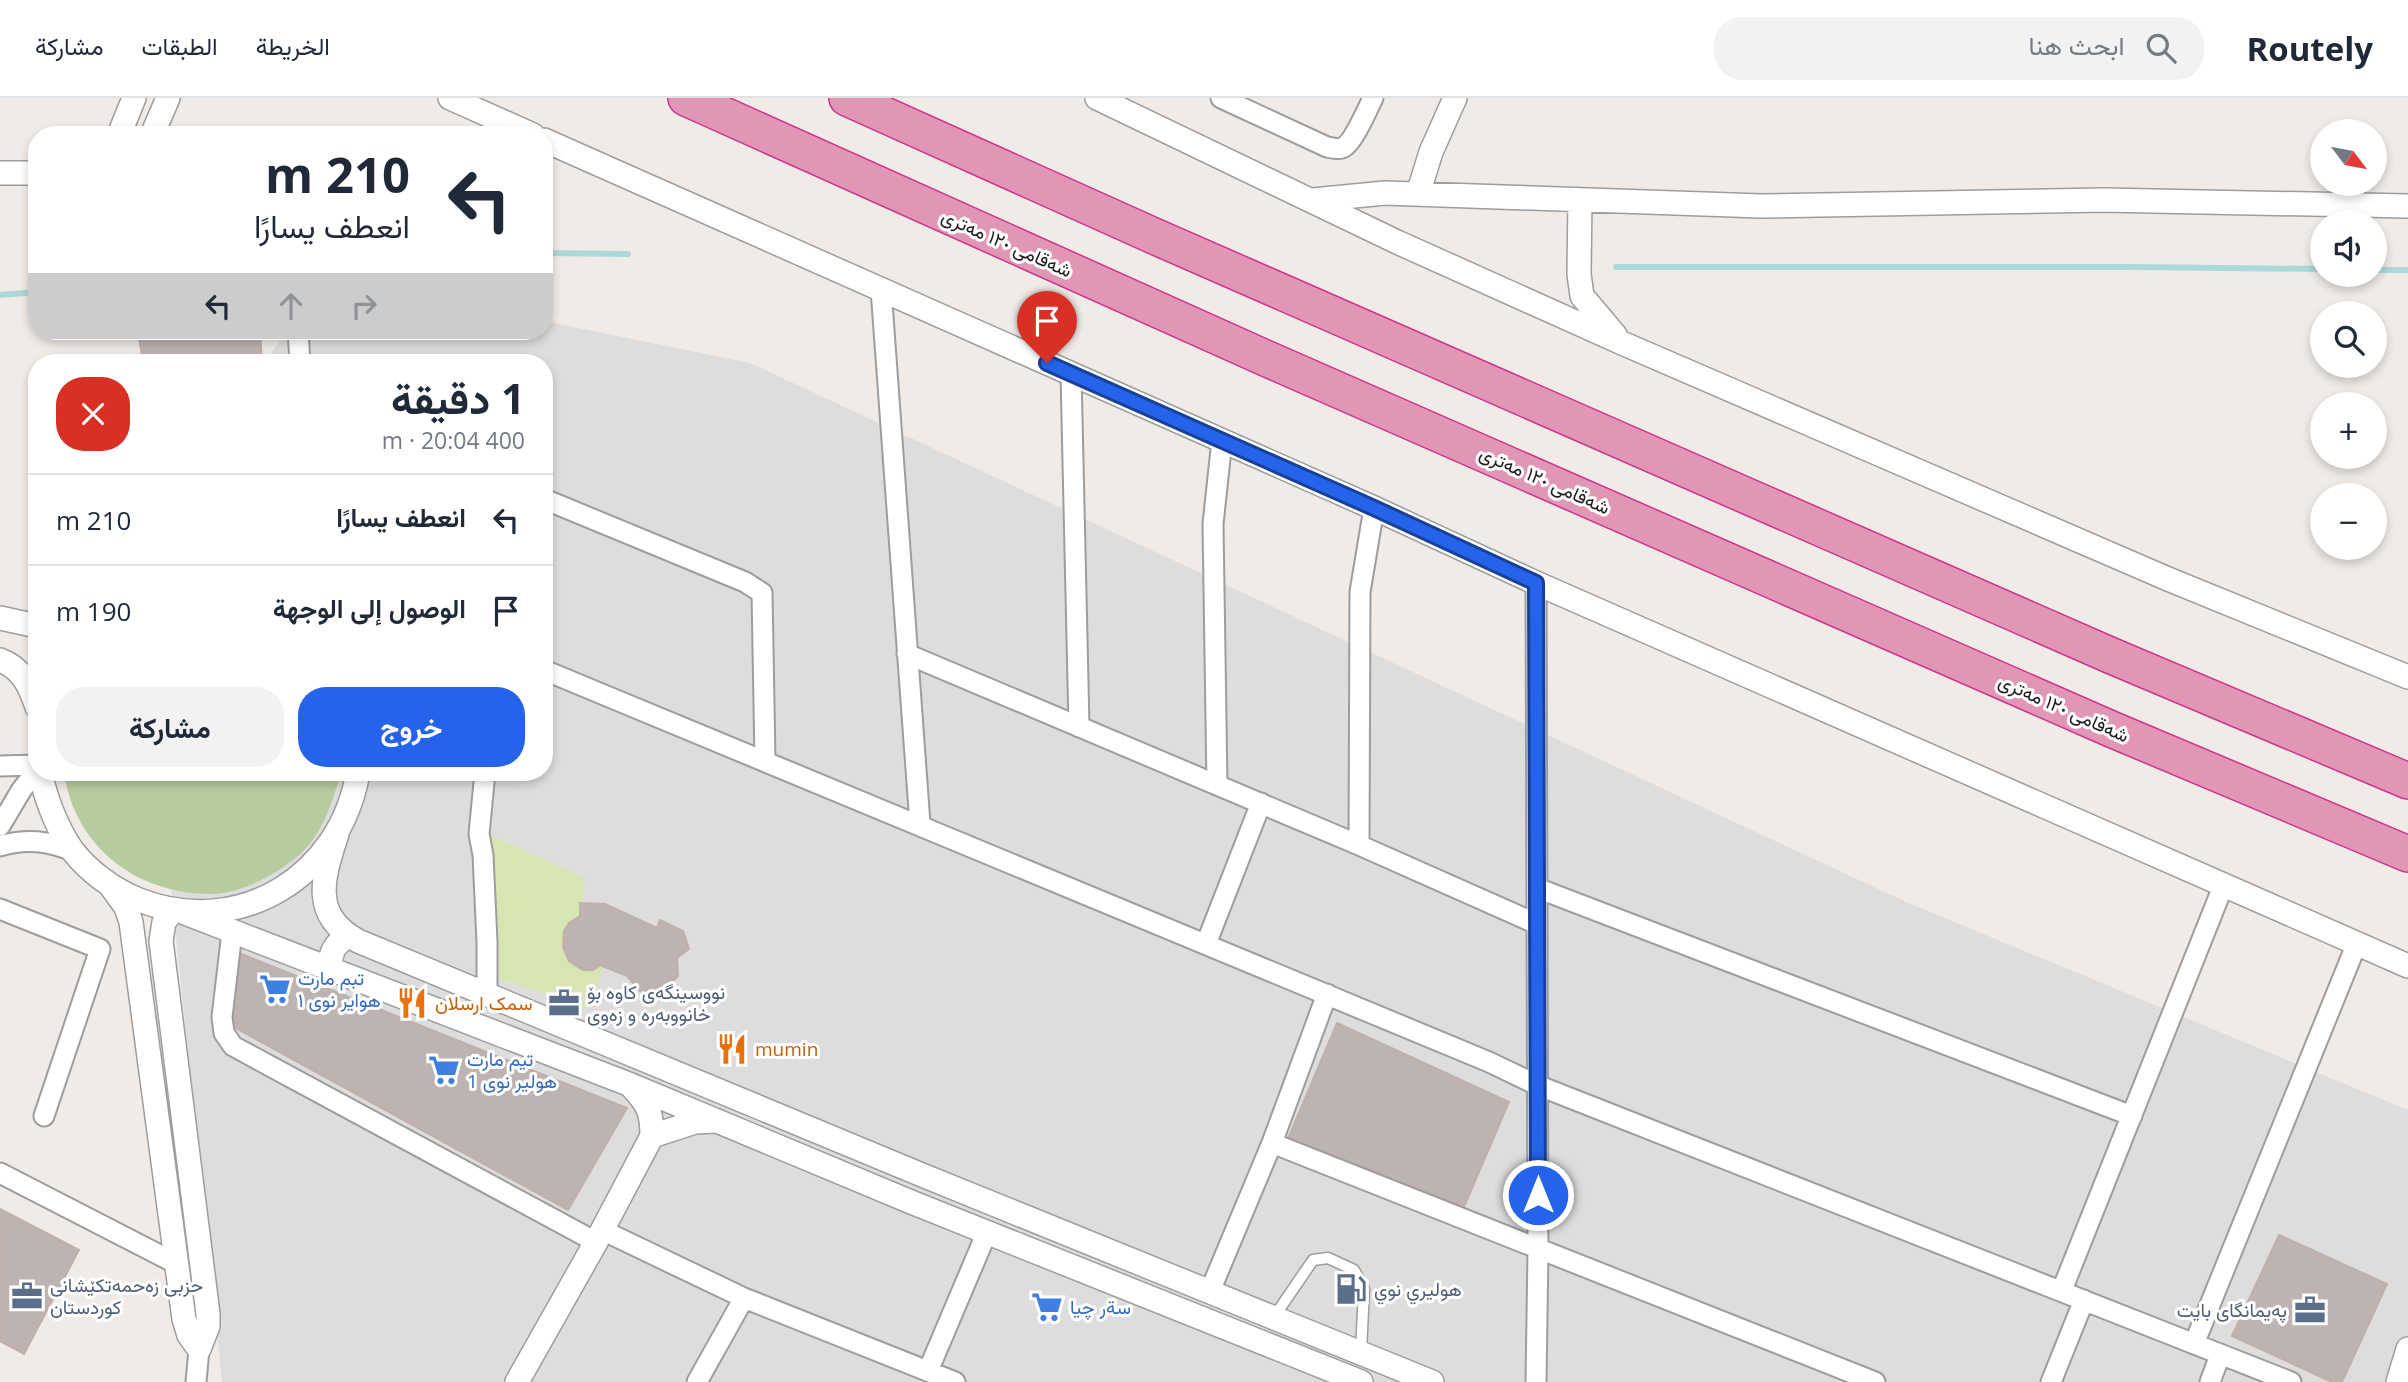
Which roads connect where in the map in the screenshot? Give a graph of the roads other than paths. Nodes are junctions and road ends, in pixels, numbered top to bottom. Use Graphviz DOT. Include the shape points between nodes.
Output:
graph roads {
  1 [pos="134,98"];
  2 [pos="168,98"];
  3 [pos="450,98"];
  4 [pos="686,98"];
  5 [pos="847,98"];
  6 [pos="1097,98"];
  7 [pos="1221,98"];
  8 [pos="1373,98"];
  9 [pos="1455,98"];
  10 [pos="122,126"];
  11 [pos="156,126"];
  12 [pos="513,126"];
  13 [pos="553,144"];
  14 [pos="0,173"];
  15 [pos="28,173"];
  16 [pos="1418,194"];
  17 [pos="1580,200"];
  18 [pos="1312,201"];
  19 [pos="2408,206"];
  20 [pos="881,289"];
  21 [pos="1622,343"];
  22 [pos="1071,373"];
  23 [pos="1222,440"];
  24 [pos="553,503"];
  25 [pos="1374,508"];
  26 [pos="1536,583"];
  27 [pos="0,618"];
  28 [pos="28,624"];
  29 [pos="907,654"];
  30 [pos="0,660"];
  31 [pos="553,674"];
  32 [pos="2408,677"];
  33 [pos="28,687"];
  34 [pos="1079,727"];
  35 [pos="765,760"];
  36 [pos="28,765"];
  37 [pos="0,766"];
  38 [pos="29,781"];
  39 [pos="41,781"];
  40 [pos="356,781"];
  41 [pos="484,781"];
  42 [pos="2408,781"];
  43 [pos="1217,785"];
  44 [pos="1261,803"];
  45 [pos="920,824"];
  46 [pos="0,826"];
  47 [pos="337,834"];
  48 [pos="1359,845"];
  49 [pos="0,846"];
  50 [pos="74,851"];
  51 [pos="2408,855"];
  52 [pos="2224,884"];
  53 [pos="110,885"];
  54 [pos="1537,888"];
  55 [pos="0,909"];
  56 [pos="176,910"];
  57 [pos="1537,924"];
  58 [pos="232,932"];
  59 [pos="349,936"];
  60 [pos="2357,943"];
  61 [pos="1206,944"];
  62 [pos="2408,966"];
  63 [pos="332,971"];
  64 [pos="487,995"];
  65 [pos="1327,995"];
  66 [pos="1537,1084"];
  67 [pos="631,1086"];
  68 [pos="2132,1115"];
  69 [pos="44,1116"];
  70 [pos="716,1121"];
  71 [pos="652,1136"];
  72 [pos="1272,1143"];
  73 [pos="0,1172"];
  74 [pos="922,1175"];
  75 [pos="911,1202"];
  76 [pos="988,1232"];
  77 [pos="599,1236"];
  78 [pos="1538,1250"];
  79 [pos="177,1264"];
  80 [pos="2062,1290"];
  81 [pos="1210,1292"];
  82 [pos="744,1298"];
  83 [pos="2084,1300"];
  84 [pos="1274,1318"];
  85 [pos="2194,1344"];
  86 [pos="199,1349"];
  87 [pos="2408,1349"];
  88 [pos="1361,1353"];
  89 [pos="2220,1355"];
  90 [pos="928,1371"];
  91 [pos="197,1382"];
  92 [pos="517,1382"];
  93 [pos="696,1382"];
  94 [pos="955,1382"];
  95 [pos="1361,1382"];
  96 [pos="1432,1382"];
  97 [pos="1536,1382"];
  98 [pos="1875,1382"];
  99 [pos="2052,1382"];
  100 [pos="2210,1382"];
  101 [pos="2291,1382"];
  102 [pos="2398,1382"];
  1 -- 10 [label="street"];
  2 -- 11 [label="street"];
  3 -- 12 [label="street"];
  4 -- 51 [label="highway, شەقامی ١٢٠ مەتری" via="1263,357"];
  5 -- 42 [label="highway" via="2013,613"];
  6 -- 18 [label="street"];
  7 -- 8 [label="street" via="1336,149 1351,139"];
  9 -- 16 [label="street"];
  13 -- 20 [label="street"];
  14 -- 15 [label="street"];
  16 -- 17 [label="street"];
  16 -- 18 [label="street"];
  17 -- 19 [label="street" via="1761,206 2104,200"];
  17 -- 21 [label="street" via="1578,274 1582,296"];
  18 -- 21 [label="street"];
  20 -- 22 [label="street"];
  20 -- 29 [label="street"];
  21 -- 32 [label="street" via="2168,579"];
  22 -- 23 [label="street"];
  22 -- 34 [label="street"];
  23 -- 25 [label="street"];
  23 -- 43 [label="street" via="1213,524"];
  24 -- 35 [label="street" via="762,593"];
  25 -- 26 [label="street"];
  25 -- 48 [label="street" via="1360,592"];
  26 -- 52 [label="street"];
  26 -- 54 [label="street"];
  27 -- 28 [label="street"];
  29 -- 34 [label="street"];
  29 -- 45 [label="street"];
  30 -- 33 [label="street" via="23,676"];
  31 -- 35 [label="street"];
  34 -- 43 [label="street"];
  35 -- 45 [label="street"];
  36 -- 37 [label="street"];
  38 -- 46 [label="street"];
  39 -- 50 [label="street" via="49,807"];
  40 -- 47 [label="street"];
  41 -- 64 [label="street" via="479,834"];
  43 -- 44 [label="street"];
  44 -- 48 [label="street"];
  44 -- 61 [label="street"];
  45 -- 61 [label="street"];
  47 -- 56 [label="street" via="303,874 270,895 233,909"];
  47 -- 59 [label="street" via="324,874 324,894 334,922"];
  48 -- 57 [label="street"];
  49 -- 50 [label="street" via="16,841 50,842"];
  50 -- 53 [label="street"];
  52 -- 60 [label="street"];
  52 -- 68 [label="street"];
  53 -- 56 [label="street" via="130,897"];
  53 -- 79 [label="street" via="131,922"];
  54 -- 57 [label="street"];
  54 -- 68 [label="street"];
  55 -- 69 [label="street" via="100,949"];
  56 -- 58 [label="street"];
  56 -- 86 [label="street" via="164,922 161,941 208,1314"];
  57 -- 66 [label="street"];
  58 -- 63 [label="street"];
  58 -- 77 [label="street" via="222,1017 224,1033 233,1046"];
  59 -- 63 [label="street" via="332,950"];
  59 -- 64 [label="street"];
  60 -- 62 [label="street"];
  60 -- 85 [label="street"];
  61 -- 65 [label="street"];
  63 -- 67 [label="street"];
  64 -- 74 [label="street"];
  65 -- 66 [label="street"];
  65 -- 72 [label="street"];
  66 -- 78 [label="street"];
  66 -- 80 [label="street"];
  67 -- 70 [label="street"];
  67 -- 71 [label="street" via="648,1105"];
  68 -- 80 [label="street"];
  70 -- 71 [label="street" via="695,1122"];
  70 -- 75 [label="street"];
  71 -- 77 [label="street"];
  72 -- 78 [label="street"];
  72 -- 81 [label="street"];
  73 -- 79 [label="street"];
  74 -- 75 [label="street"];
  74 -- 81 [label="street"];
  75 -- 76 [label="street"];
  76 -- 90 [label="street"];
  76 -- 95 [label="street"];
  77 -- 82 [label="street"];
  77 -- 92 [label="street"];
  78 -- 97 [label="street"];
  78 -- 98 [label="street"];
  79 -- 86 [label="street" via="185,1327"];
  80 -- 83 [label="street"];
  81 -- 84 [label="street"];
  82 -- 90 [label="street"];
  82 -- 93 [label="street"];
  83 -- 85 [label="street"];
  83 -- 99 [label="street"];
  84 -- 88 [label="street"];
  84 -- 88 [label="lane" via="1313,1260 1328,1258 1354,1270 1364,1289"];
  85 -- 89 [label="street"];
  86 -- 91 [label="street"];
  87 -- 102 [label="street"];
  88 -- 96 [label="street"];
  89 -- 100 [label="street"];
  89 -- 101 [label="street"];
  90 -- 94 [label="street"];
}
